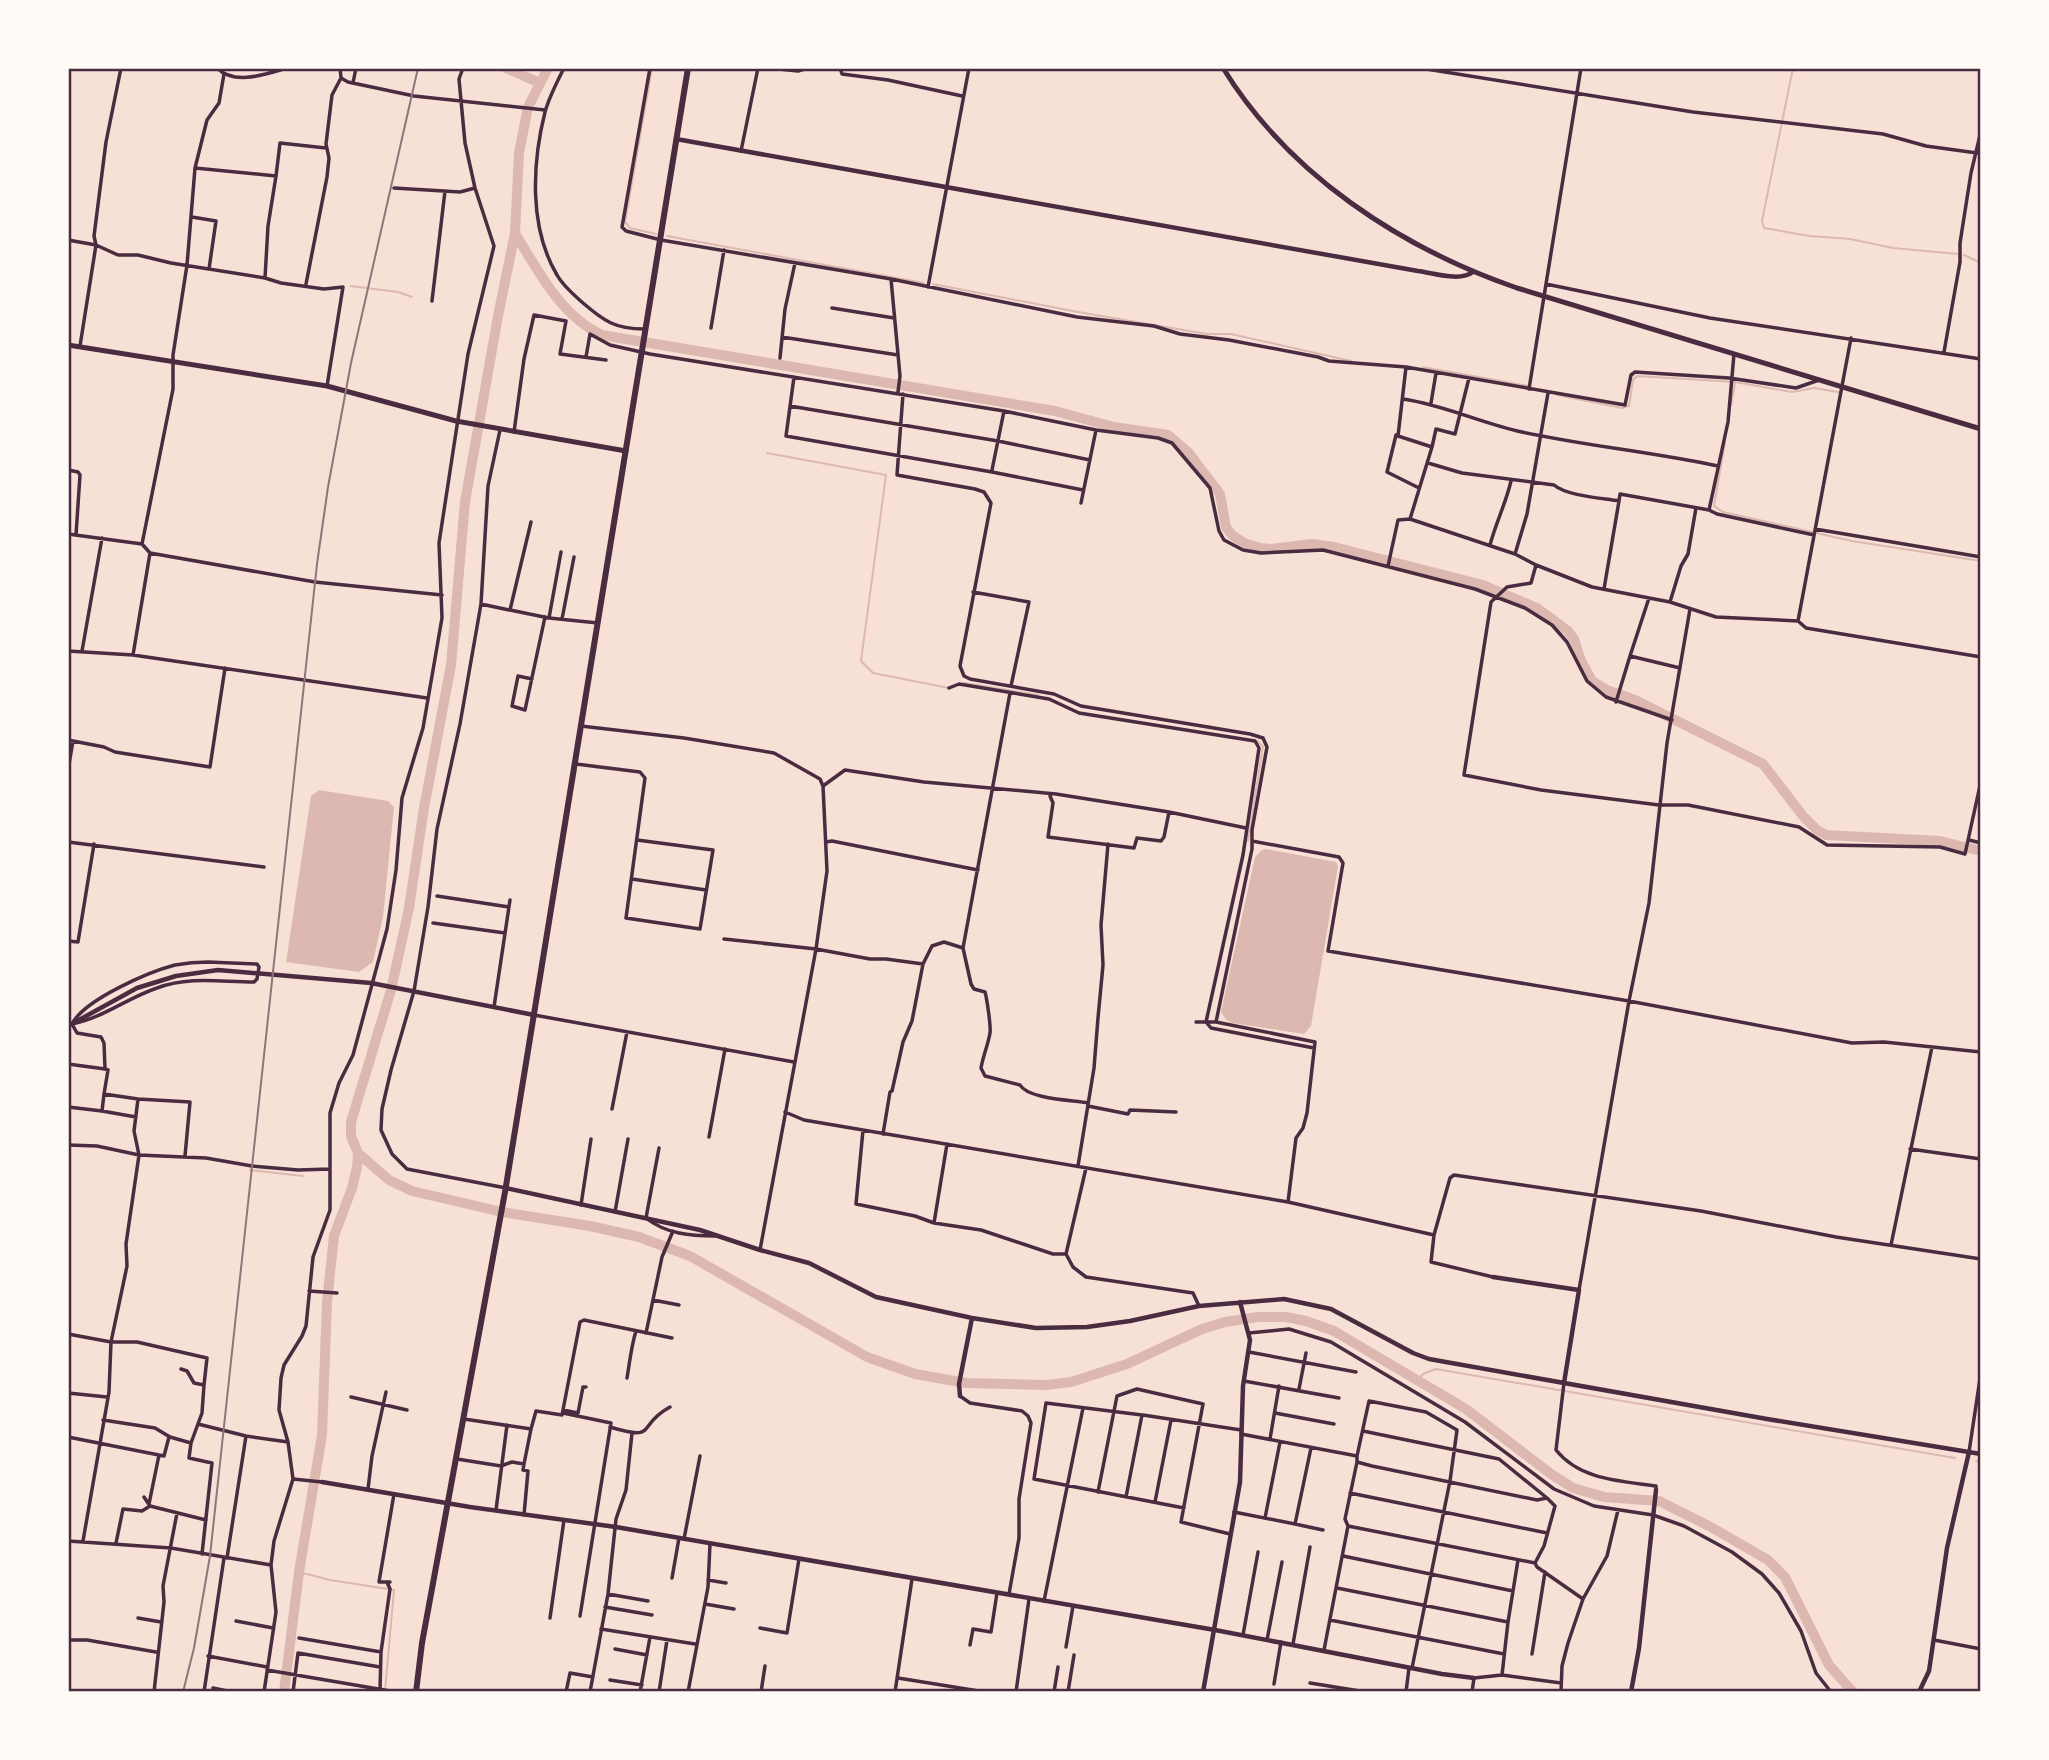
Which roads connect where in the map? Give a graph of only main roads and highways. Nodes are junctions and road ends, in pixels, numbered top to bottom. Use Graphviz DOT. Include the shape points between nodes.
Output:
graph roads {
  1 [pos="688,68"];
  2 [pos="1223,68"];
  3 [pos="68,345"];
  4 [pos="1981,429"];
  5 [pos="626,451"];
  6 [pos="416,1692"];
  1 -- 5 [label="highway"];
  2 -- 4 [label="main road" via="1256,113 1331,187 1403,238 1473,272"];
  3 -- 5 [label="main road" via="327,386 459,422"];
  5 -- 6 [label="highway" via="500,1222"];
}
